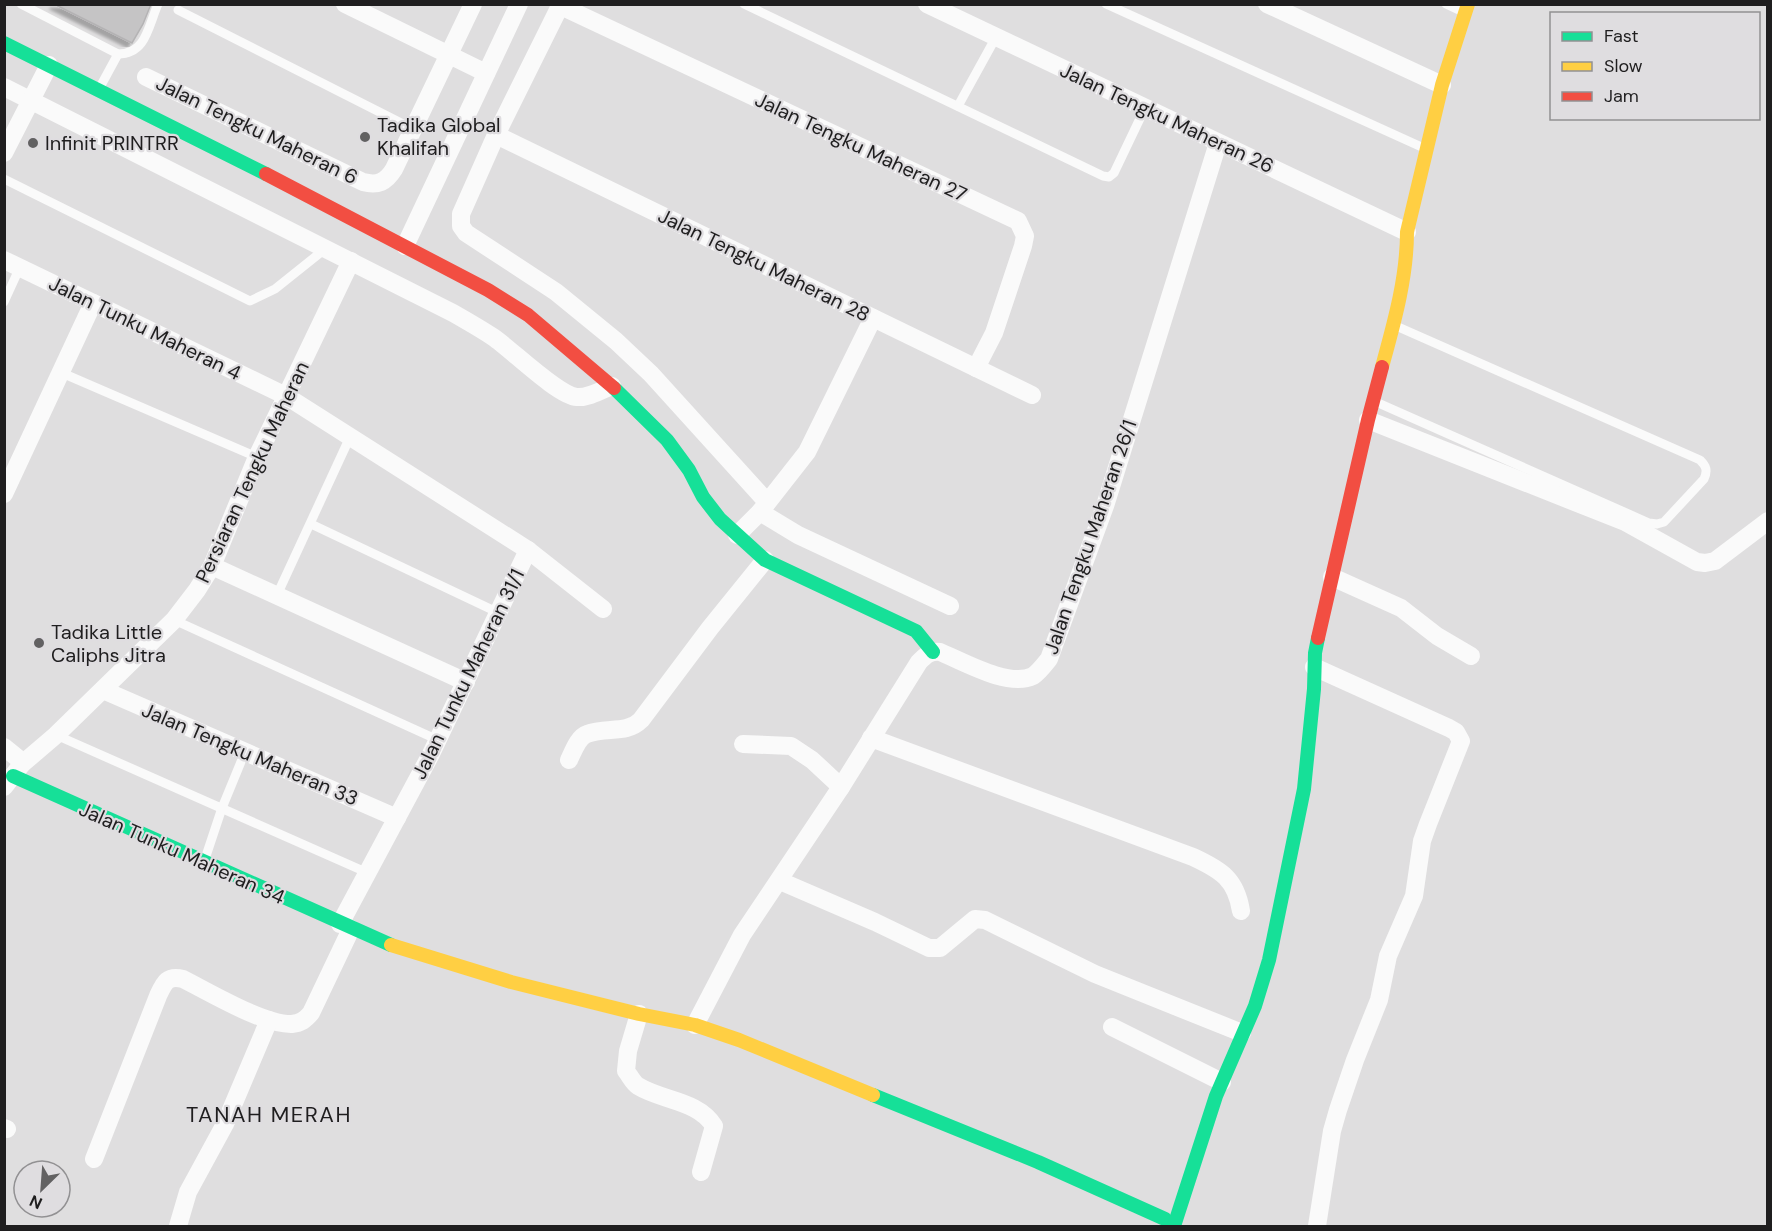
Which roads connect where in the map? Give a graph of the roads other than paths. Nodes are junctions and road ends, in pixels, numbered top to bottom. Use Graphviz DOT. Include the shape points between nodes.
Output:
graph roads {
  1 [pos="21,4"];
  2 [pos="158,4"];
  3 [pos="345,4"];
  4 [pos="473,4"];
  5 [pos="519,4"];
  6 [pos="744,4"];
  7 [pos="927,4"];
  8 [pos="1106,4"];
  9 [pos="1266,4"];
  10 [pos="1446,4"];
  11 [pos="561,5"];
  12 [pos="1466,9"];
  13 [pos="178,10"];
  14 [pos="959,11"];
  15 [pos="996,37"];
  16 [pos="4,43"];
  17 [pos="118,54"];
  18 [pos="448,54"];
  19 [pos="49,65"];
  20 [pos="486,73"];
  21 [pos="146,77"];
  22 [pos="1442,85"];
  23 [pos="4,87"];
  24 [pos="99,89"];
  25 [pos="32,100"];
  26 [pos="958,106"];
  27 [pos="1145,108"];
  28 [pos="413,129"];
  29 [pos="496,135"];
  30 [pos="1218,142"];
  31 [pos="1428,150"];
  32 [pos="4,153"];
  33 [pos="4,179"];
  34 [pos="1407,232"];
  35 [pos="405,246"];
  36 [pos="325,249"];
  37 [pos="351,261"];
  38 [pos="12,264"];
  39 [pos="4,302"];
  40 [pos="93,303"];
  41 [pos="873,318"];
  42 [pos="1394,325"];
  43 [pos="976,368"];
  44 [pos="62,373"];
  45 [pos="612,386"];
  46 [pos="1032,395"];
  47 [pos="286,396"];
  48 [pos="1374,401"];
  49 [pos="1368,420"];
  50 [pos="350,437"];
  51 [pos="257,456"];
  52 [pos="4,494"];
  53 [pos="764,507"];
  54 [pos="1767,521"];
  55 [pos="311,524"];
  56 [pos="736,535"];
  57 [pos="528,550"];
  58 [pos="765,560"];
  59 [pos="212,566"];
  60 [pos="1332,577"];
  61 [pos="277,595"];
  62 [pos="950,606"];
  63 [pos="603,609"];
  64 [pos="499,613"];
  65 [pos="174,620"];
  66 [pos="933,651"];
  67 [pos="1471,656"];
  68 [pos="1314,666"];
  69 [pos="466,682"];
  70 [pos="103,690"];
  71 [pos="56,735"];
  72 [pos="871,738"];
  73 [pos="438,740"];
  74 [pos="743,744"];
  75 [pos="4,747"];
  76 [pos="246,752"];
  77 [pos="568,760"];
  78 [pos="13,776"];
  79 [pos="841,788"];
  80 [pos="222,808"];
  81 [pos="397,818"];
  82 [pos="204,862"];
  83 [pos="368,873"];
  84 [pos="780,881"];
  85 [pos="1241,911"];
  86 [pos="346,926"];
  87 [pos="639,1014"];
  88 [pos="269,1020"];
  89 [pos="695,1025"];
  90 [pos="1112,1027"];
  91 [pos="1242,1033"];
  92 [pos="1222,1082"];
  93 [pos="94,1159"];
  94 [pos="701,1172"];
  95 [pos="178,1227"];
  96 [pos="1172,1227"];
  97 [pos="1317,1227"];
  1 -- 17 [label="lane"];
  2 -- 17 [label="lane" via="140,47 128,54"];
  3 -- 18 [label="street"];
  4 -- 18 [label="street, Jalan Tengku Maheran 6"];
  5 -- 20 [label="street"];
  6 -- 26 [label="lane"];
  7 -- 14 [label="street, Jalan Tengku Maheran 26"];
  8 -- 31 [label="lane"];
  9 -- 22 [label="street"];
  10 -- 12 [label="lane"];
  11 -- 29 [label="street"];
  11 -- 43 [label="street, Jalan Tengku Maheran 27" via="1018,221 1025,236 1023,246 994,333"];
  12 -- 22 [label="street"];
  13 -- 28 [label="lane"];
  14 -- 15 [label="street, Jalan Tengku Maheran 26"];
  15 -- 26 [label="lane"];
  15 -- 27 [label="street, Jalan Tengku Maheran 26"];
  16 -- 19 [label="street"];
  17 -- 24 [label="lane"];
  18 -- 20 [label="street"];
  18 -- 28 [label="street, Jalan Tengku Maheran 6"];
  19 -- 24 [label="street"];
  19 -- 25 [label="street"];
  20 -- 35 [label="street"];
  21 -- 28 [label="street, Jalan Tengku Maheran 6" via="373,184 389,177"];
  22 -- 31 [label="street"];
  23 -- 25 [label="street"];
  24 -- 35 [label="street"];
  25 -- 32 [label="street"];
  25 -- 36 [label="street"];
  26 -- 27 [label="lane" via="1109,177"];
  27 -- 30 [label="street, Jalan Tengku Maheran 26"];
  29 -- 41 [label="street, Jalan Tengku Maheran 28"];
  29 -- 53 [label="street" via="460,214 461,226 556,292 616,341 651,374"];
  30 -- 34 [label="street, Jalan Tengku Maheran 26"];
  30 -- 66 [label="street, Jalan Tengku Maheran 26/1" via="1104,506 1049,659 1035,675 1017,680"];
  31 -- 34 [label="street"];
  33 -- 36 [label="lane" via="250,301 274,290"];
  34 -- 42 [label="street" via="1407,257"];
  35 -- 45 [label="street" via="528,315"];
  36 -- 37 [label="street"];
  37 -- 45 [label="street" via="486,333 566,393 587,396"];
  37 -- 47 [label="street, Persiaran Tengku Maheran"];
  38 -- 39 [label="lane"];
  38 -- 40 [label="street, Jalan Tunku Maheran 4"];
  40 -- 44 [label="street"];
  40 -- 47 [label="street, Jalan Tunku Maheran 4"];
  41 -- 43 [label="street, Jalan Tengku Maheran 28"];
  41 -- 53 [label="street" via="807,452"];
  42 -- 48 [label="street"];
  42 -- 48 [label="lane" via="1700,460 1707,472 1664,522 1649,523"];
  43 -- 46 [label="street, Jalan Tengku Maheran 28"];
  44 -- 51 [label="lane"];
  44 -- 52 [label="street"];
  45 -- 56 [label="street" via="667,440 703,497"];
  47 -- 50 [label="street, Jalan Tunku Maheran 31/1"];
  47 -- 51 [label="street, Persiaran Tengku Maheran"];
  48 -- 49 [label="street"];
  49 -- 54 [label="street" via="1625,522 1696,562 1715,561"];
  49 -- 60 [label="street"];
  50 -- 55 [label="lane"];
  50 -- 57 [label="street, Jalan Tunku Maheran 31/1"];
  51 -- 59 [label="street, Persiaran Tengku Maheran"];
  53 -- 56 [label="street"];
  53 -- 62 [label="street" via="798,535"];
  55 -- 61 [label="lane"];
  55 -- 64 [label="lane"];
  56 -- 58 [label="street"];
  57 -- 63 [label="street"];
  57 -- 64 [label="street, Jalan Tunku Maheran 31/1"];
  58 -- 66 [label="street" via="916,631"];
  58 -- 77 [label="street" via="641,720 625,729 587,734"];
  59 -- 61 [label="street"];
  59 -- 65 [label="street, Persiaran Tengku Maheran"];
  60 -- 67 [label="street" via="1401,608"];
  60 -- 68 [label="street"];
  61 -- 69 [label="street"];
  64 -- 69 [label="street, Jalan Tunku Maheran 31/1"];
  65 -- 70 [label="street, Persiaran Tengku Maheran"];
  65 -- 73 [label="lane"];
  66 -- 72 [label="street" via="919,662"];
  68 -- 91 [label="street" via="1304,789 1266,970"];
  68 -- 97 [label="street" via="1456,732 1461,741 1422,841 1414,896 1388,956 1379,1000 1338,1110"];
  69 -- 73 [label="street, Jalan Tunku Maheran 31/1"];
  70 -- 71 [label="street, Persiaran Tengku Maheran"];
  70 -- 76 [label="street, Jalan Tengku Maheran 33"];
  71 -- 78 [label="street, Persiaran Tengku Maheran"];
  71 -- 80 [label="lane"];
  72 -- 79 [label="street"];
  72 -- 85 [label="street" via="1194,857 1227,876"];
  73 -- 81 [label="street, Jalan Tunku Maheran 31/1"];
  74 -- 79 [label="street" via="790,746 812,760"];
  75 -- 78 [label="street" via="20,760"];
  76 -- 80 [label="lane"];
  76 -- 81 [label="street, Jalan Tengku Maheran 33"];
  78 -- 82 [label="street, Jalan Tunku Maheran 34"];
  79 -- 84 [label="street"];
  80 -- 82 [label="lane"];
  80 -- 83 [label="lane"];
  81 -- 83 [label="street, Jalan Tunku Maheran 31/1"];
  82 -- 86 [label="street, Jalan Tunku Maheran 34"];
  83 -- 86 [label="street, Jalan Tunku Maheran 31/1"];
  84 -- 89 [label="street" via="742,935"];
  84 -- 91 [label="street" via="929,948 940,948 975,919 985,920 1095,974"];
  86 -- 87 [label="street, Jalan Tunku Maheran 34" via="383,943 512,982"];
  86 -- 88 [label="street, Jalan Tunku Maheran 31/1" via="312,1013 298,1023"];
  87 -- 89 [label="street, Jalan Tunku Maheran 34"];
  87 -- 94 [label="street" via="626,1071 637,1086 709,1118 714,1126"];
  88 -- 93 [label="street" via="183,979 167,980"];
  88 -- 95 [label="street" via="225,1124 188,1192"];
  89 -- 96 [label="street, Jalan Tunku Maheran 34" via="1038,1162 1165,1219"];
  90 -- 92 [label="street"];
  91 -- 92 [label="street"];
  92 -- 96 [label="street"];
}
